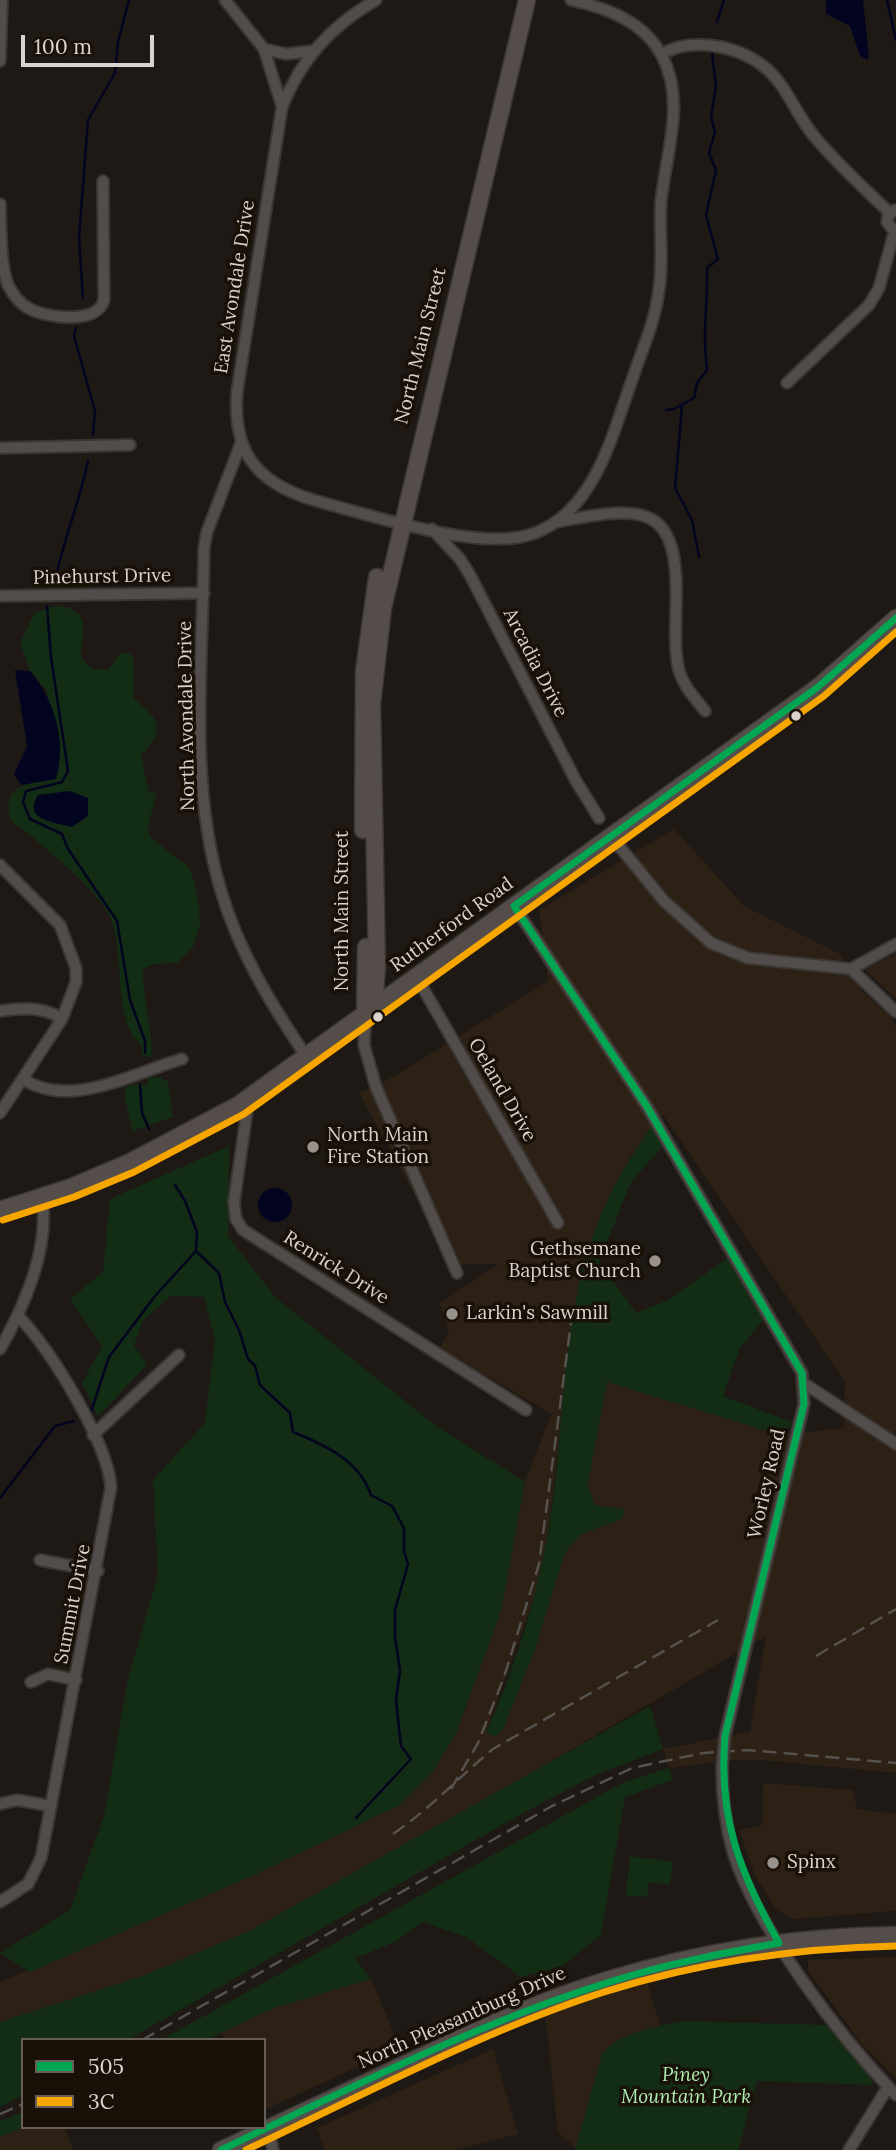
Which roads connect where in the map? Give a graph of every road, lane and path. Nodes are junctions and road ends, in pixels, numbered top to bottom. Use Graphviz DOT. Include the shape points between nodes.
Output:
graph roads {
  1 [pos="2,0"];
  2 [pos="225,0"];
  3 [pos="376,0"];
  4 [pos="516,0"];
  5 [pos="527,0"];
  6 [pos="571,0"];
  7 [pos="264,49"];
  8 [pos="312,51"];
  9 [pos="662,54"];
  10 [pos="0,61"];
  11 [pos="282,107"];
  12 [pos="103,181"];
  13 [pos="0,204"];
  14 [pos="893,211"];
  15 [pos="895,233"];
  16 [pos="464,237"];
  17 [pos="787,383"];
  18 [pos="241,443"];
  19 [pos="130,445"];
  20 [pos="0,448"];
  21 [pos="396,521"];
  22 [pos="557,522"];
  23 [pos="432,529"];
  24 [pos="204,593"];
  25 [pos="0,596"];
  26 [pos="896,618"];
  27 [pos="705,711"];
  28 [pos="599,818"];
  29 [pos="610,835"];
  30 [pos="0,865"];
  31 [pos="513,906"];
  32 [pos="896,944"];
  33 [pos="851,969"];
  34 [pos="416,976"];
  35 [pos="0,1011"];
  36 [pos="896,1012"];
  37 [pos="366,1014"];
  38 [pos="62,1019"];
  39 [pos="306,1056"];
  40 [pos="181,1059"];
  41 [pos="23,1079"];
  42 [pos="249,1097"];
  43 [pos="0,1113"];
  44 [pos="43,1196"];
  45 [pos="0,1210"];
  46 [pos="558,1223"];
  47 [pos="457,1273"];
  48 [pos="18,1316"];
  49 [pos="0,1349"];
  50 [pos="179,1356"];
  51 [pos="805,1384"];
  52 [pos="526,1409"];
  53 [pos="93,1435"];
  54 [pos="896,1444"];
  55 [pos="40,1560"];
  56 [pos="97,1570"];
  57 [pos="76,1680"];
  58 [pos="31,1682"];
  59 [pos="0,1804"];
  60 [pos="51,1806"];
  61 [pos="0,1902"];
  62 [pos="896,1935"];
  63 [pos="779,1943"];
  64 [pos="892,2091"];
  65 [pos="268,2129"];
  66 [pos="221,2150"];
  67 [pos="274,2150"];
  68 [pos="849,2150"];
  1 -- 10 [label="street"];
  2 -- 7 [label="street"];
  3 -- 8 [label="street, East Avondale Drive" via="343,20"];
  4 -- 16 [label="street, North Main Street"];
  5 -- 16 [label="street, North Main Street"];
  6 -- 9 [label="street" via="626,18"];
  7 -- 8 [label="street" via="286,54"];
  7 -- 11 [label="street"];
  8 -- 11 [label="street, East Avondale Drive"];
  9 -- 14 [label="street" via="672,48 706,45 747,57 768,70 807,128"];
  9 -- 22 [label="street" via="674,107 662,199 656,307 606,454 589,485"];
  11 -- 18 [label="street, East Avondale Drive" via="237,392"];
  12 -- 13 [label="street" via="104,300 92,314 41,314 16,297 3,272"];
  14 -- 15 [label="street" via="887,226"];
  15 -- 17 [label="street" via="879,288 869,305"];
  16 -- 21 [label="street, North Main Street"];
  18 -- 21 [label="street, East Avondale Drive" via="260,472 290,493"];
  18 -- 24 [label="street, North Avondale Drive" via="207,532"];
  19 -- 20 [label="street"];
  21 -- 23 [label="street, East Avondale Drive"];
  21 -- 37 [label="street, North Main Street" via="367,741 377,968 375,992"];
  22 -- 23 [label="street, East Avondale Drive" via="508,540 490,541"];
  22 -- 27 [label="street" via="629,512 650,519 666,534 677,564 676,657 685,686"];
  23 -- 28 [label="street, Arcadia Drive" via="470,575"];
  24 -- 25 [label="street, Pinehurst Drive"];
  24 -- 39 [label="street, North Avondale Drive" via="202,755 213,859 229,915 250,964"];
  26 -- 29 [label="street, Rutherford Road" via="818,687"];
  29 -- 31 [label="street, Rutherford Road"];
  29 -- 33 [label="street" via="664,901 711,943 748,958"];
  30 -- 38 [label="street" via="47,909 73,953 76,982"];
  31 -- 34 [label="street, Rutherford Road"];
  31 -- 51 [label="street, Worley Road" via="646,1105 794,1353"];
  32 -- 33 [label="street"];
  33 -- 36 [label="street"];
  34 -- 37 [label="street, Rutherford Road"];
  34 -- 46 [label="street, Oeland Drive"];
  35 -- 38 [label="street" via="26,1008"];
  37 -- 39 [label="street, Rutherford Road"];
  37 -- 47 [label="street" via="364,1045 376,1087"];
  38 -- 41 [label="street"];
  39 -- 42 [label="street, Rutherford Road"];
  40 -- 41 [label="street" via="77,1091 49,1092"];
  41 -- 43 [label="street"];
  42 -- 44 [label="street, Rutherford Road" via="158,1149"];
  42 -- 52 [label="street, Renrick Drive" via="234,1202 243,1230"];
  44 -- 45 [label="street, Rutherford Road"];
  44 -- 48 [label="street" via="42,1240"];
  48 -- 49 [label="street"];
  48 -- 53 [label="street, Summit Drive" via="49,1352"];
  50 -- 53 [label="street"];
  51 -- 54 [label="street"];
  51 -- 63 [label="street, Worley Road, bridge" via="725,1736 722,1767 724,1812 733,1852"];
  53 -- 56 [label="street, Summit Drive" via="111,1477"];
  55 -- 56 [label="street"];
  56 -- 57 [label="street, Summit Drive"];
  57 -- 58 [label="street" via="48,1674"];
  57 -- 60 [label="street, Summit Drive"];
  59 -- 60 [label="street" via="17,1800"];
  60 -- 61 [label="street, Summit Drive" via="36,1873 20,1892"];
  62 -- 63 [label="street, North Pleasantburg Drive"];
  63 -- 64 [label="street, Worley Road" via="846,2038"];
  63 -- 65 [label="street, North Pleasantburg Drive" via="652,1968 548,2000"];
  64 -- 68 [label="street"];
  65 -- 66 [label="street, North Pleasantburg Drive"];
  65 -- 67 [label="street"];
}
